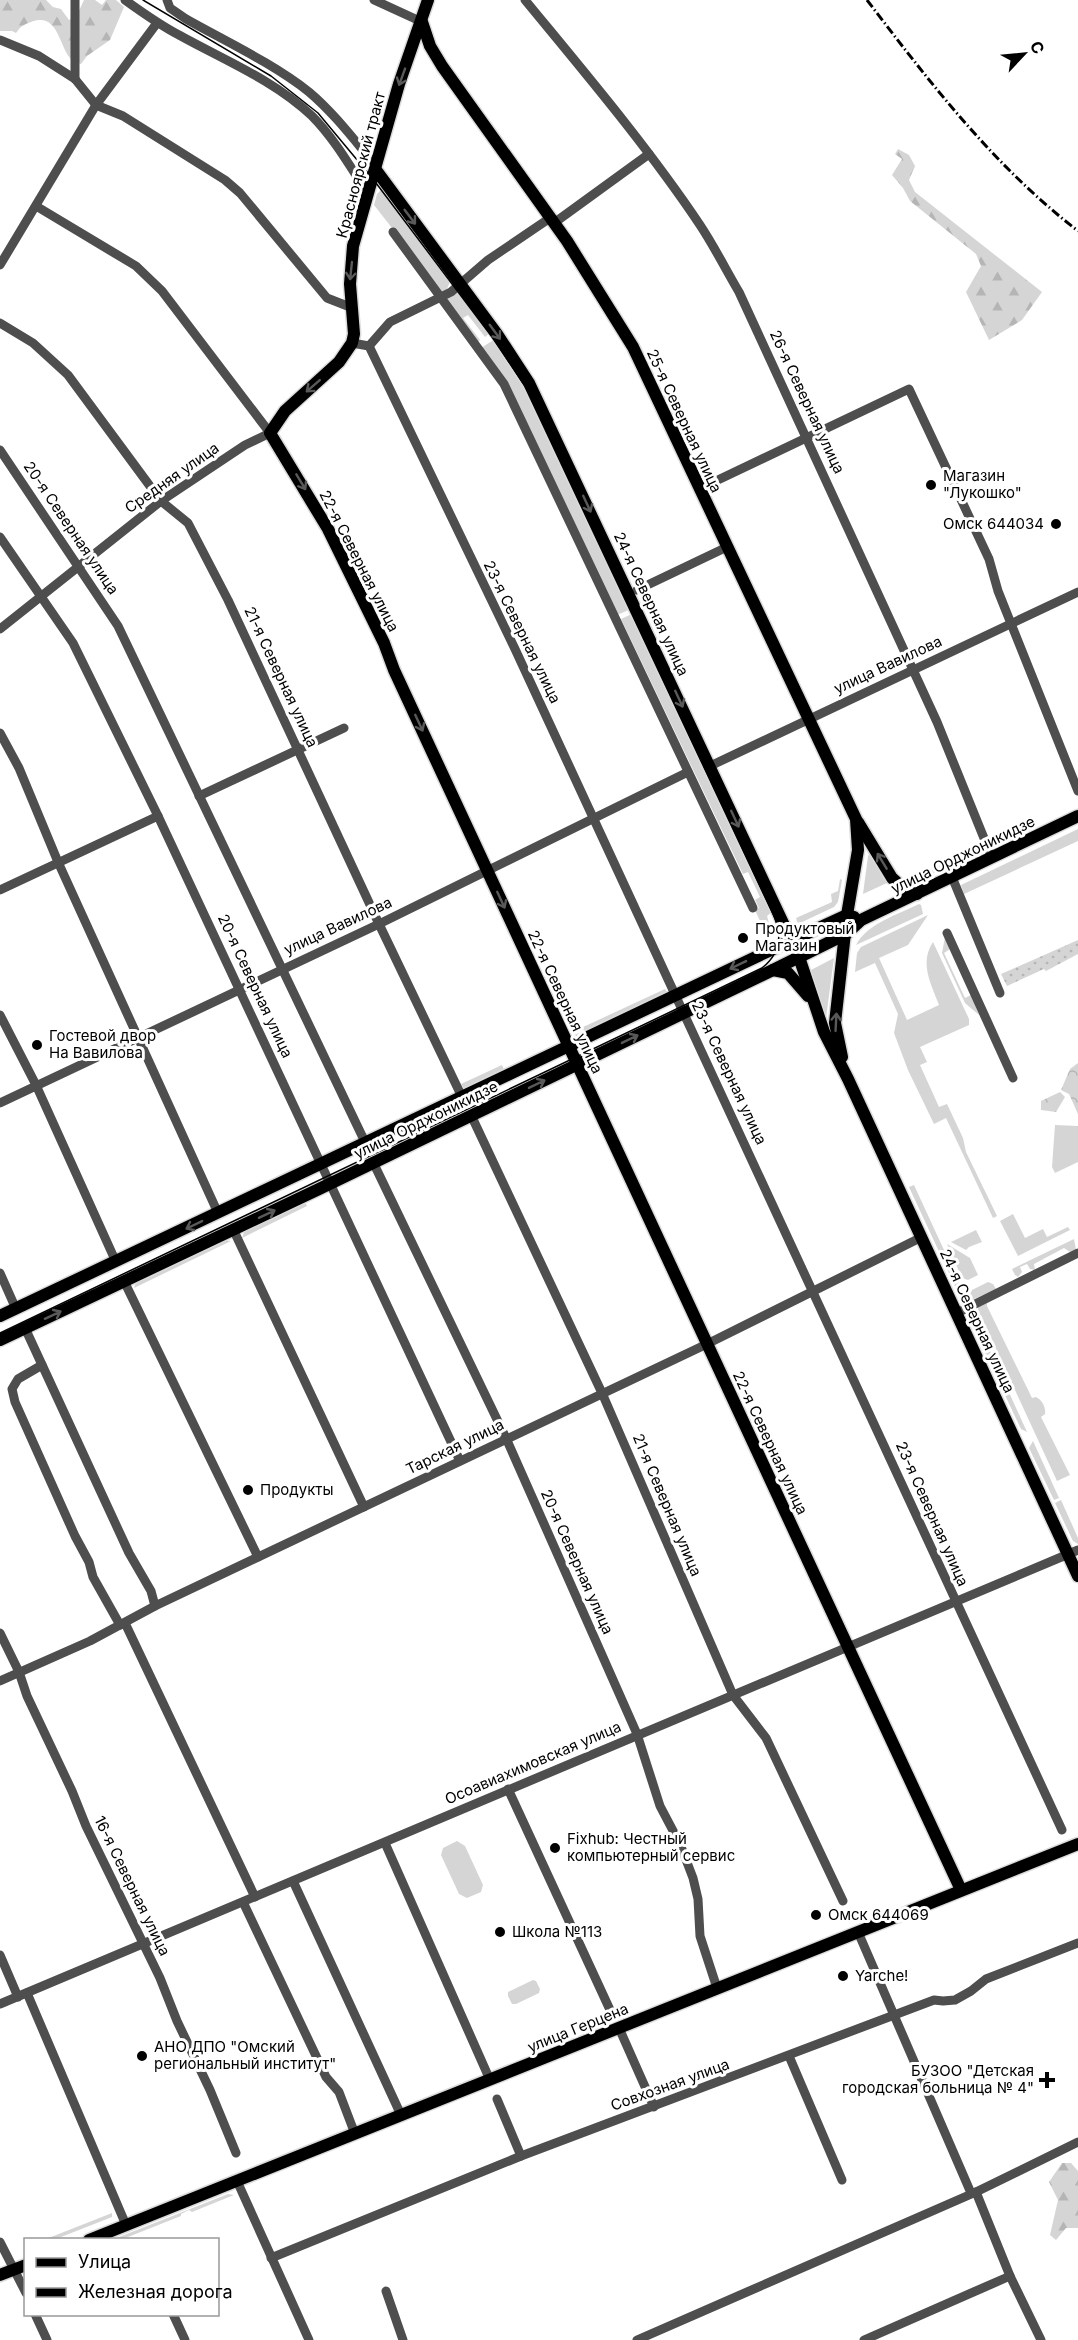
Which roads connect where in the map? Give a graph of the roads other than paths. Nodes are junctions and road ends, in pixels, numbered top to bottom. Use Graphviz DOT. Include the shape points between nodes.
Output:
graph roads {
  1 [pos="75,0"];
  2 [pos="125,0"];
  3 [pos="166,0"];
  4 [pos="374,0"];
  5 [pos="428,0"];
  6 [pos="525,0"];
  7 [pos="422,22"];
  8 [pos="157,23"];
  9 [pos="0,40"];
  10 [pos="75,79"];
  11 [pos="96,105"];
  12 [pos="649,154"];
  13 [pos="376,168"];
  14 [pos="368,194"];
  15 [pos="36,206"];
  16 [pos="552,220"];
  17 [pos="393,232"];
  18 [pos="0,265"];
  19 [pos="460,285"];
  20 [pos="441,296"];
  21 [pos="350,307"];
  22 [pos="0,323"];
  23 [pos="352,343"];
  24 [pos="369,346"];
  25 [pos="270,432"];
  26 [pos="807,438"];
  27 [pos="0,450"];
  28 [pos="699,489"];
  29 [pos="161,501"];
  30 [pos="0,537"];
  31 [pos="727,547"];
  32 [pos="80,566"];
  33 [pos="637,590"];
  34 [pos="1078,592"];
  35 [pos="42,596"];
  36 [pos="1011,623"];
  37 [pos="0,629"];
  38 [pos="914,669"];
  39 [pos="809,719"];
  40 [pos="344,728"];
  41 [pos="0,733"];
  42 [pos="299,750"];
  43 [pos="710,766"];
  44 [pos="688,772"];
  45 [pos="1078,791"];
  46 [pos="199,796"];
  47 [pos="158,816"];
  48 [pos="1078,816"];
  49 [pos="593,818"];
  50 [pos="856,819"];
  51 [pos="992,858"];
  52 [pos="58,862"];
  53 [pos="487,870"];
  54 [pos="952,877"];
  55 [pos="0,890"];
  56 [pos="916,894"];
  57 [pos="753,908"];
  58 [pos="848,915"];
  59 [pos="861,920"];
  60 [pos="379,924"];
  61 [pos="947,933"];
  62 [pos="846,934"];
  63 [pos="792,941"];
  64 [pos="799,957"];
  65 [pos="283,968"];
  66 [pos="773,970"];
  67 [pos="240,989"];
  68 [pos="1000,993"];
  69 [pos="676,996"];
  70 [pos="813,1004"];
  71 [pos="684,1013"];
  72 [pos="0,1016"];
  73 [pos="139,1037"];
  74 [pos="569,1046"];
  75 [pos="578,1065"];
  76 [pos="1013,1077"];
  77 [pos="848,1079"];
  78 [pos="36,1085"];
  79 [pos="462,1097"];
  80 [pos="0,1103"];
  81 [pos="471,1115"];
  82 [pos="365,1142"];
  83 [pos="321,1162"];
  84 [pos="373,1162"];
  85 [pos="331,1184"];
  86 [pos="218,1213"];
  87 [pos="233,1229"];
  88 [pos="922,1238"];
  89 [pos="1078,1253"];
  90 [pos="116,1262"];
  91 [pos="0,1273"];
  92 [pos="124,1281"];
  93 [pos="813,1290"];
  94 [pos="16,1309"];
  95 [pos="957,1313"];
  96 [pos="0,1316"];
  97 [pos="25,1328"];
  98 [pos="0,1340"];
  99 [pos="707,1344"];
  100 [pos="42,1365"];
  101 [pos="602,1393"];
  102 [pos="506,1438"];
  103 [pos="460,1461"];
  104 [pos="364,1507"];
  105 [pos="1073,1552"];
  106 [pos="258,1557"];
  107 [pos="1078,1576"];
  108 [pos="956,1603"];
  109 [pos="155,1606"];
  110 [pos="122,1624"];
  111 [pos="0,1633"];
  112 [pos="848,1647"];
  113 [pos="19,1672"];
  114 [pos="0,1681"];
  115 [pos="733,1695"];
  116 [pos="637,1734"];
  117 [pos="508,1789"];
  118 [pos="1062,1830"];
  119 [pos="385,1843"];
  120 [pos="1078,1844"];
  121 [pos="293,1881"];
  122 [pos="961,1890"];
  123 [pos="255,1897"];
  124 [pos="843,1901"];
  125 [pos="243,1902"];
  126 [pos="858,1932"];
  127 [pos="1078,1943"];
  128 [pos="143,1945"];
  129 [pos="0,1955"];
  130 [pos="717,1988"];
  131 [pos="23,1995"];
  132 [pos="0,2004"];
  133 [pos="611,2012"];
  134 [pos="893,2016"];
  135 [pos="619,2028"];
  136 [pos="789,2056"];
  137 [pos="490,2080"];
  138 [pos="497,2099"];
  139 [pos="654,2107"];
  140 [pos="401,2115"];
  141 [pos="355,2134"];
  142 [pos="1078,2142"];
  143 [pos="236,2153"];
  144 [pos="521,2156"];
  145 [pos="842,2180"];
  146 [pos="237,2181"];
  147 [pos="974,2192"];
  148 [pos="126,2224"];
  149 [pos="94,2238"];
  150 [pos="0,2242"];
  151 [pos="271,2258"];
  152 [pos="20,2267"];
  153 [pos="0,2275"];
  154 [pos="1010,2276"];
  155 [pos="24,2284"];
  156 [pos="386,2291"];
  157 [pos="36,2316"];
  158 [pos="174,2316"];
  159 [pos="47,2340"];
  160 [pos="185,2340"];
  161 [pos="309,2340"];
  162 [pos="403,2340"];
  163 [pos="637,2340"];
  164 [pos="864,2340"];
  165 [pos="1041,2340"];
  1 -- 10 [label="street"];
  2 -- 8 [label="street"];
  3 -- 13 [label="street, 24-я Северная улица" via="170,8 186,19 309,92 336,118"];
  4 -- 7 [label="street"];
  5 -- 7 [label="main road, Красноярский тракт"];
  6 -- 12 [label="street, 26-я Северная улица"];
  7 -- 13 [label="main road, Красноярский тракт, one-way" via="399,84"];
  7 -- 16 [label="main road, 25-я Северная улица" via="442,66"];
  8 -- 11 [label="street"];
  8 -- 14 [label="street" via="268,82 290,98 330,137"];
  9 -- 10 [label="street" via="39,56"];
  10 -- 11 [label="street"];
  11 -- 15 [label="street"];
  11 -- 21 [label="street" via="123,116 225,180 327,298"];
  12 -- 16 [label="street"];
  12 -- 26 [label="street, 26-я Северная улица" via="700,225 739,292"];
  13 -- 14 [label="main road, Красноярский тракт"];
  13 -- 19 [label="main road, 24-я Северная улица, one-way"];
  14 -- 21 [label="main road, Красноярский тракт, one-way" via="353,246"];
  15 -- 18 [label="street"];
  15 -- 25 [label="street, 22-я Северная улица" via="136,266 162,291"];
  16 -- 19 [label="street" via="488,260"];
  16 -- 28 [label="main road, 25-я Северная улица" via="633,347"];
  17 -- 20 [label="street"];
  19 -- 20 [label="street"];
  19 -- 43 [label="main road, 24-я Северная улица, one-way" via="530,383"];
  20 -- 24 [label="street" via="390,322"];
  20 -- 44 [label="street" via="504,384"];
  21 -- 23 [label="main road, Красноярский тракт"];
  22 -- 29 [label="street, 21-я Северная улица" via="33,343 68,375"];
  23 -- 24 [label="street"];
  23 -- 25 [label="main road, Средняя улица, one-way" via="339,362 285,411"];
  24 -- 49 [label="street, 23-я Северная улица"];
  25 -- 29 [label="street, Средняя улица"];
  25 -- 53 [label="main road, 22-я Северная улица, one-way" via="343,560"];
  26 -- 28 [label="street"];
  26 -- 36 [label="street" via="909,389 989,559"];
  26 -- 38 [label="street, 26-я Северная улица"];
  27 -- 32 [label="street, 20-я Северная улица"];
  28 -- 31 [label="main road, 25-я Северная улица"];
  29 -- 32 [label="street, Средняя улица"];
  29 -- 42 [label="street, 21-я Северная улица" via="188,523"];
  30 -- 35 [label="street, 20-я Северная улица"];
  31 -- 33 [label="street"];
  31 -- 39 [label="main road, 25-я Северная улица"];
  32 -- 35 [label="street, Средняя улица"];
  32 -- 46 [label="street, 20-я Северная улица" via="118,626"];
  34 -- 36 [label="street, улица Вавилова"];
  35 -- 37 [label="street, Средняя улица"];
  35 -- 47 [label="street, 20-я Северная улица" via="73,643"];
  36 -- 38 [label="street, улица Вавилова"];
  36 -- 45 [label="street"];
  38 -- 39 [label="street, улица Вавилова"];
  38 -- 51 [label="street, 26-я Северная улица"];
  39 -- 43 [label="street, улица Вавилова"];
  39 -- 50 [label="main road, 25-я Северная улица"];
  40 -- 42 [label="street"];
  41 -- 52 [label="street"];
  42 -- 46 [label="street"];
  42 -- 60 [label="street, 21-я Северная улица"];
  43 -- 63 [label="main road, 24-я Северная улица, one-way"];
  44 -- 49 [label="street, улица Вавилова"];
  44 -- 57 [label="street"];
  46 -- 65 [label="street, 20-я Северная улица"];
  47 -- 52 [label="street"];
  47 -- 67 [label="street, 20-я Северная улица"];
  48 -- 51 [label="main road, улица Орджоникидзе"];
  49 -- 53 [label="street, улица Вавилова"];
  49 -- 69 [label="street, 23-я Северная улица"];
  56 -- 50 [label="main road, one-way" via="892,878"];
  50 -- 58 [label="main road, 25-я Северная улица" via="858,850"];
  51 -- 54 [label="main road, улица Орджоникидзе"];
  52 -- 55 [label="street"];
  52 -- 73 [label="street"];
  53 -- 60 [label="street, улица Вавилова"];
  53 -- 74 [label="main road, 22-я Северная улица, one-way"];
  54 -- 56 [label="main road, улица Орджоникидзе"];
  54 -- 68 [label="street"];
  56 -- 59 [label="main road, улица Орджоникидзе"];
  58 -- 59 [label="main road"];
  58 -- 62 [label="main road, 24-я Северная улица"];
  58 -- 63 [label="main road, улица Орджоникидзе"];
  59 -- 62 [label="main road, улица Орджоникидзе"];
  60 -- 65 [label="street, улица Вавилова"];
  60 -- 79 [label="street, 21-я Северная улица"];
  61 -- 76 [label="street"];
  62 -- 64 [label="main road, улица Орджоникидзе"];
  77 -- 62 [label="main road, 24-я Северная улица, one-way" via="835,1023"];
  63 -- 64 [label="main road, 24-я Северная улица"];
  63 -- 69 [label="main road, улица Орджоникидзе, one-way"];
  64 -- 66 [label="main road, улица Орджоникидзе"];
  64 -- 70 [label="main road, 24-я Северная улица"];
  65 -- 67 [label="street, улица Вавилова"];
  65 -- 82 [label="street, 20-я Северная улица"];
  66 -- 70 [label="main road" via="783,970 793,977"];
  66 -- 71 [label="main road, улица Орджоникидзе"];
  67 -- 73 [label="street, улица Вавилова"];
  67 -- 83 [label="street, 20-я Северная улица"];
  69 -- 71 [label="street, 23-я Северная улица"];
  69 -- 74 [label="main road, улица Орджоникидзе"];
  70 -- 77 [label="main road, 24-я Северная улица"];
  75 -- 71 [label="main road, улица Орджоникидзе, one-way"];
  71 -- 93 [label="street, 23-я Северная улица"];
  72 -- 78 [label="street"];
  73 -- 78 [label="street, улица Вавилова"];
  73 -- 86 [label="street"];
  74 -- 75 [label="main road, 22-я Северная улица"];
  74 -- 79 [label="main road, улица Орджоникидзе"];
  81 -- 75 [label="main road, улица Орджоникидзе, one-way"];
  75 -- 99 [label="main road, 22-я Северная улица"];
  77 -- 88 [label="main road, 24-я Северная улица"];
  78 -- 80 [label="street, улица Вавилова"];
  78 -- 90 [label="street"];
  79 -- 82 [label="main road, улица Орджоникидзе"];
  81 -- 84 [label="main road, улица Орджоникидзе"];
  81 -- 101 [label="street, 21-я Северная улица"];
  82 -- 83 [label="main road, улица Орджоникидзе"];
  83 -- 85 [label="street, 20-я Северная улица"];
  83 -- 86 [label="main road, улица Орджоникидзе"];
  84 -- 85 [label="main road, улица Орджоникидзе"];
  84 -- 102 [label="street, 20-я Северная улица"];
  87 -- 85 [label="main road, улица Орджоникидзе, one-way"];
  85 -- 103 [label="street, 20-я Северная улица"];
  86 -- 90 [label="main road, улица Орджоникидзе, one-way"];
  87 -- 92 [label="main road, улица Орджоникидзе"];
  87 -- 104 [label="street"];
  88 -- 93 [label="street, Тарская улица"];
  88 -- 95 [label="main road, 24-я Северная улица"];
  89 -- 95 [label="street"];
  90 -- 94 [label="main road, улица Орджоникидзе"];
  91 -- 94 [label="street"];
  97 -- 92 [label="main road, улица Орджоникидзе, one-way"];
  92 -- 106 [label="street"];
  93 -- 99 [label="street, Тарская улица"];
  93 -- 108 [label="street, 23-я Северная улица"];
  94 -- 96 [label="main road, улица Орджоникидзе"];
  95 -- 105 [label="main road, 24-я Северная улица"];
  97 -- 98 [label="main road, улица Орджоникидзе"];
  97 -- 100 [label="street"];
  99 -- 101 [label="street, Тарская улица"];
  99 -- 112 [label="main road, 22-я Северная улица"];
  100 -- 109 [label="street"];
  100 -- 110 [label="street" via="18,1379 12,1389 15,1402 93,1576"];
  101 -- 102 [label="street, Тарская улица"];
  101 -- 115 [label="street, 21-я Северная улица"];
  102 -- 103 [label="street, Тарская улица"];
  102 -- 116 [label="street, 20-я Северная улица"];
  103 -- 104 [label="street, Тарская улица"];
  104 -- 106 [label="street, Тарская улица"];
  105 -- 107 [label="main road, 24-я Северная улица"];
  105 -- 108 [label="street, Осоавиахимовская улица"];
  106 -- 109 [label="street, Тарская улица"];
  108 -- 112 [label="street, Осоавиахимовская улица"];
  108 -- 118 [label="street, 23-я Северная улица"];
  109 -- 110 [label="street, Тарская улица"];
  110 -- 113 [label="street, Тарская улица"];
  110 -- 123 [label="street"];
  111 -- 113 [label="street, 16-я Северная улица"];
  112 -- 115 [label="street, Осоавиахимовская улица"];
  112 -- 122 [label="main road, 22-я Северная улица"];
  113 -- 114 [label="street, Тарская улица"];
  113 -- 128 [label="street, 16-я Северная улица"];
  115 -- 116 [label="street, Осоавиахимовская улица"];
  115 -- 124 [label="street, 21-я Северная улица" via="766,1738"];
  116 -- 117 [label="street, Осоавиахимовская улица"];
  116 -- 130 [label="street, 20-я Северная улица" via="660,1806 693,1878 700,1936"];
  117 -- 119 [label="street, Осоавиахимовская улица"];
  117 -- 133 [label="street"];
  119 -- 121 [label="street, Осоавиахимовская улица"];
  119 -- 137 [label="street"];
  120 -- 122 [label="main road, улица Герцена"];
  121 -- 123 [label="street, Осоавиахимовская улица"];
  121 -- 140 [label="street"];
  122 -- 126 [label="main road, улица Герцена"];
  123 -- 125 [label="street, Осоавиахимовская улица"];
  125 -- 128 [label="street, Осоавиахимовская улица"];
  125 -- 141 [label="street" via="326,2077 339,2092"];
  126 -- 130 [label="main road, улица Герцена"];
  126 -- 134 [label="street"];
  127 -- 134 [label="street, Совхозная улица" via="986,1979 955,2000 934,2000"];
  128 -- 131 [label="street, Осоавиахимовская улица"];
  128 -- 143 [label="street, 16-я Северная улица"];
  129 -- 131 [label="street"];
  130 -- 135 [label="main road, улица Герцена"];
  131 -- 132 [label="street, Осоавиахимовская улица"];
  131 -- 148 [label="street"];
  134 -- 136 [label="street, Совхозная улица"];
  134 -- 147 [label="street"];
  135 -- 137 [label="main road, улица Герцена"];
  135 -- 139 [label="street"];
  136 -- 139 [label="street, Совхозная улица"];
  136 -- 145 [label="street"];
  137 -- 140 [label="main road, улица Герцена"];
  138 -- 144 [label="street"];
  139 -- 144 [label="street, Совхозная улица"];
  140 -- 141 [label="main road, улица Герцена"];
  141 -- 146 [label="main road, улица Герцена"];
  142 -- 147 [label="street"];
  144 -- 151 [label="street, Совхозная улица"];
  146 -- 148 [label="main road, улица Герцена"];
  146 -- 151 [label="street"];
  147 -- 154 [label="street"];
  147 -- 163 [label="street"];
  148 -- 149 [label="main road, улица Герцена"];
  150 -- 152 [label="street"];
  151 -- 161 [label="street"];
  152 -- 153 [label="main road"];
  152 -- 155 [label="street"];
  154 -- 164 [label="street"];
  154 -- 165 [label="street"];
  156 -- 162 [label="street"];
  157 -- 159 [label="street"];
  158 -- 160 [label="street"];
}
